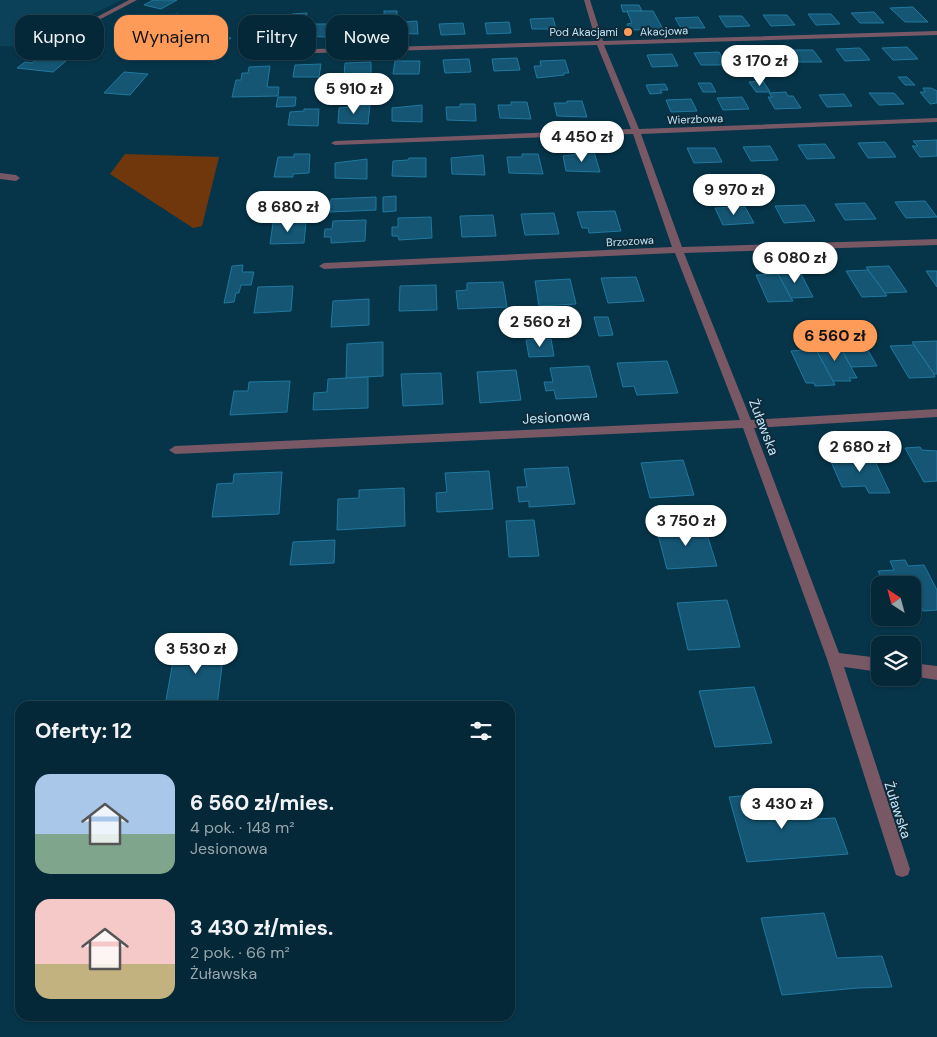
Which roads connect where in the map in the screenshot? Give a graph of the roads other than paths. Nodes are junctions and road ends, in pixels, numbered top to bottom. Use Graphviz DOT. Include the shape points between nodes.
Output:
graph roads {
  1 [pos="134,0"];
  2 [pos="587,0"];
  3 [pos="104,16"];
  4 [pos="937,33"];
  5 [pos="600,43"];
  6 [pos="316,51"];
  7 [pos="937,120"];
  8 [pos="636,132"];
  9 [pos="335,143"];
  10 [pos="0,176"];
  11 [pos="16,178"];
  12 [pos="937,242"];
  13 [pos="678,250"];
  14 [pos="324,266"];
  15 [pos="937,413"];
  16 [pos="747,424"];
  17 [pos="175,450"];
  18 [pos="834,659"];
  19 [pos="871,664"];
  20 [pos="921,670"];
  21 [pos="937,673"];
  22 [pos="902,870"];
  1 -- 3 [label="street"];
  2 -- 5 [label="street, Żuławska"];
  4 -- 5 [label="street, Akacjowa"];
  5 -- 6 [label="street, Akacjowa"];
  5 -- 8 [label="street, Żuławska"];
  7 -- 8 [label="street, Wierzbowa"];
  8 -- 9 [label="street, Wierzbowa"];
  8 -- 13 [label="street, Żuławska"];
  10 -- 11 [label="street"];
  12 -- 13 [label="street, Brzozowa"];
  13 -- 14 [label="street, Brzozowa"];
  13 -- 16 [label="street, Żuławska"];
  15 -- 16 [label="street, Jesionowa"];
  16 -- 17 [label="street, Jesionowa"];
  16 -- 18 [label="street, Żuławska"];
  18 -- 19 [label="street"];
  18 -- 22 [label="street, Żuławska"];
  20 -- 21 [label="street"];
}
